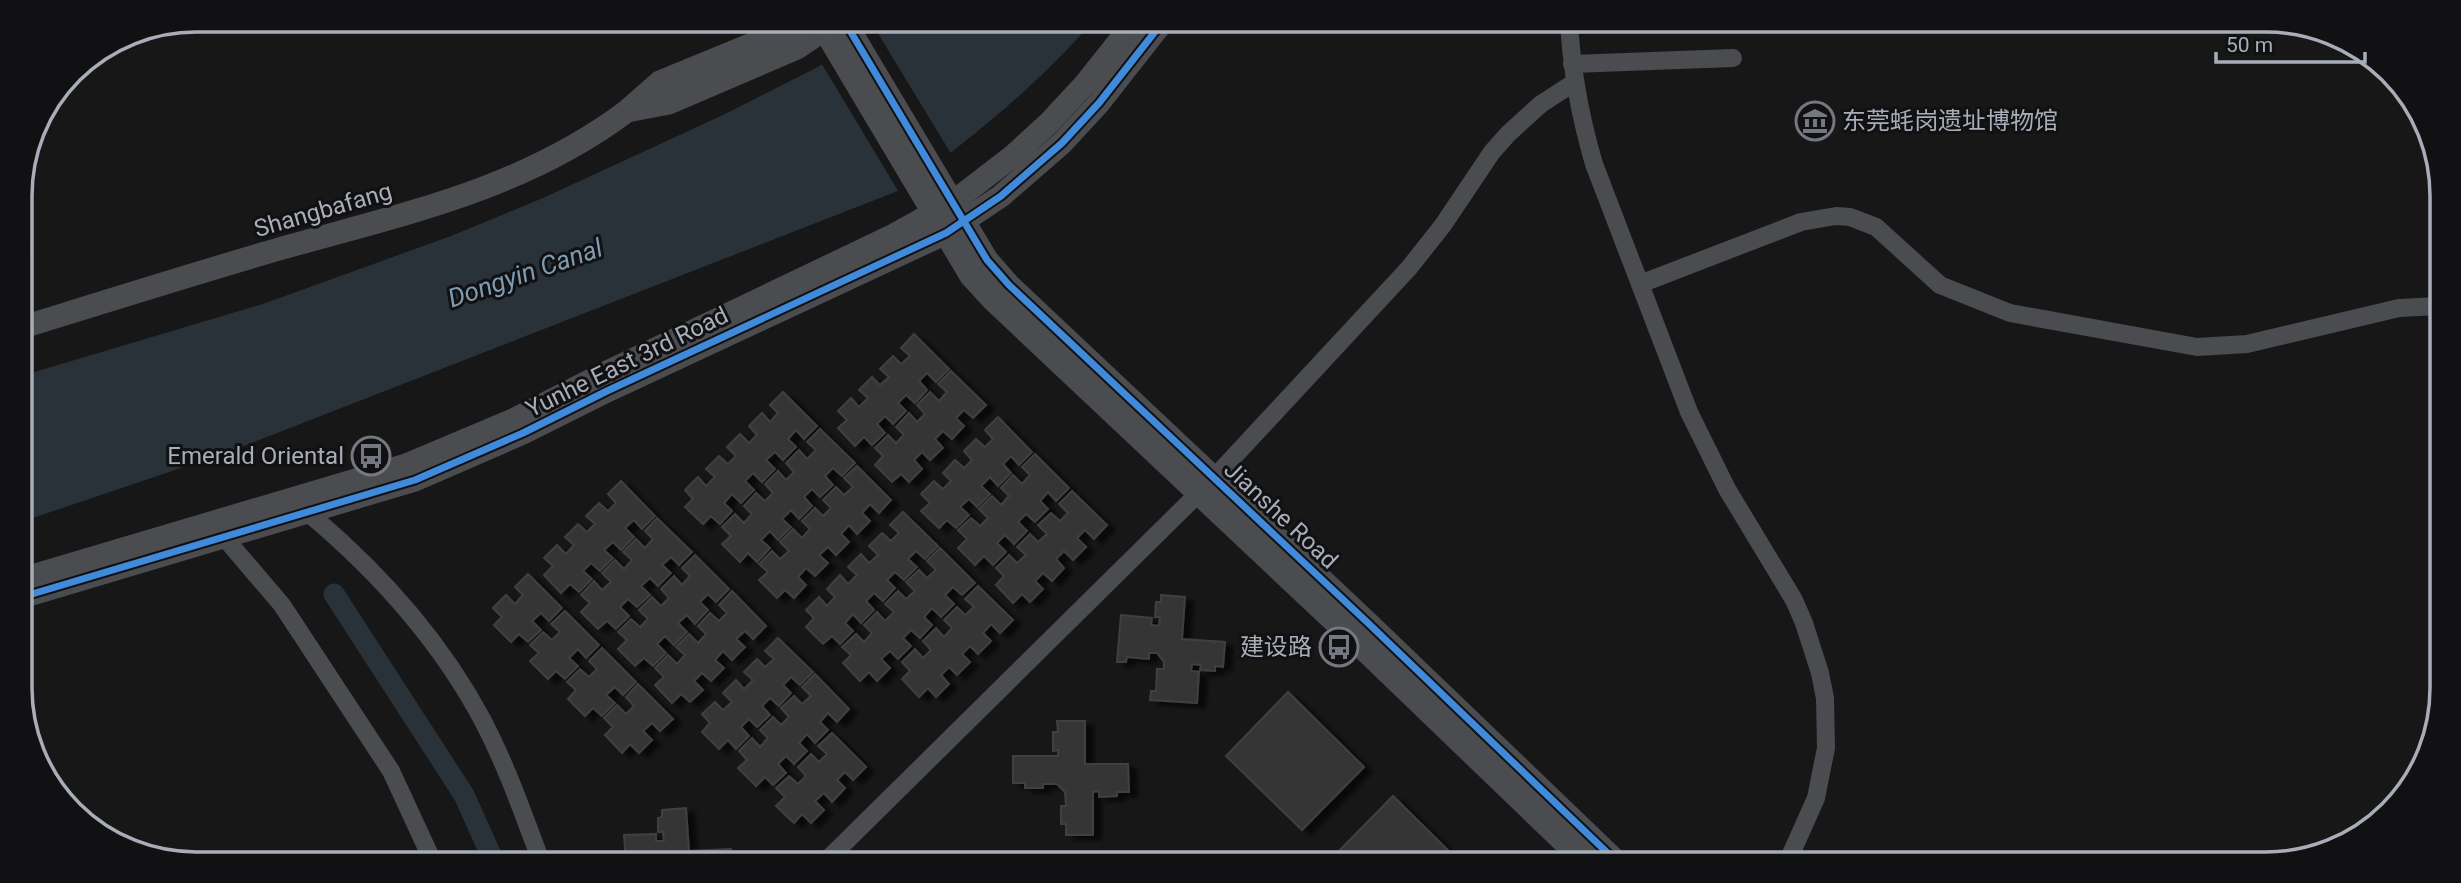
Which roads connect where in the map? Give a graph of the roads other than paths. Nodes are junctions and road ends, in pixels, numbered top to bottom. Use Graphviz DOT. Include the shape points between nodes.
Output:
graph roads {
  1 [pos="782,32"];
  2 [pos="827,32"];
  3 [pos="837,32"];
  4 [pos="1127,32"];
  5 [pos="1155,32"];
  6 [pos="1570,32"];
  7 [pos="1732,58"];
  8 [pos="1573,73"];
  9 [pos="627,111"];
  10 [pos="950,217"];
  11 [pos="1640,284"];
  12 [pos="2430,306"];
  13 [pos="32,324"];
  14 [pos="1207,486"];
  15 [pos="306,511"];
  16 [pos="217,529"];
  17 [pos="32,576"];
  18 [pos="32,594"];
  19 [pos="1575,851"];
  20 [pos="1606,851"];
  21 [pos="1792,851"];
  22 [pos="428,852"];
  23 [pos="537,852"];
  24 [pos="836,852"];
  1 -- 9 [label="street, Shangbafang" via="660,82"];
  2 -- 9 [label="street, Shangbafang" via="669,103"];
  3 -- 10 [label="street, Jianshe Road"];
  4 -- 10 [label="street, Yunhe East 3rd Road" via="1049,123"];
  5 -- 10 [label="street, Yunhe East 3rd Road" via="1062,143 1001,196"];
  6 -- 8 [label="street"];
  7 -- 8 [label="street"];
  8 -- 11 [label="street" via="1591,154"];
  8 -- 14 [label="street" via="1492,152 1409,268"];
  9 -- 13 [label="street, Shangbafang" via="564,153 445,202"];
  10 -- 14 [label="street, Jianshe Road" via="971,276 993,300"];
  10 -- 15 [label="street, Yunhe East 3rd Road" via="523,433 415,480"];
  10 -- 16 [label="street, Yunhe East 3rd Road" via="503,424 406,465"];
  11 -- 12 [label="street" via="1801,222 1836,216 1876,227 1940,285 2010,313 2197,347 2247,344 2399,308"];
  11 -- 21 [label="street" via="1689,412 1727,489 1794,600 1821,673 1826,748 1816,798"];
  14 -- 19 [label="street, Jianshe Road"];
  14 -- 20 [label="street, Jianshe Road"];
  14 -- 24 [label="street"];
  15 -- 16 [label="street, Yunhe East 3rd Road"];
  15 -- 23 [label="street" via="388,586 455,674 507,773"];
  16 -- 17 [label="street, Yunhe East 3rd Road"];
  16 -- 18 [label="street, Yunhe East 3rd Road"];
  16 -- 22 [label="street" via="282,605 391,771"];
}
